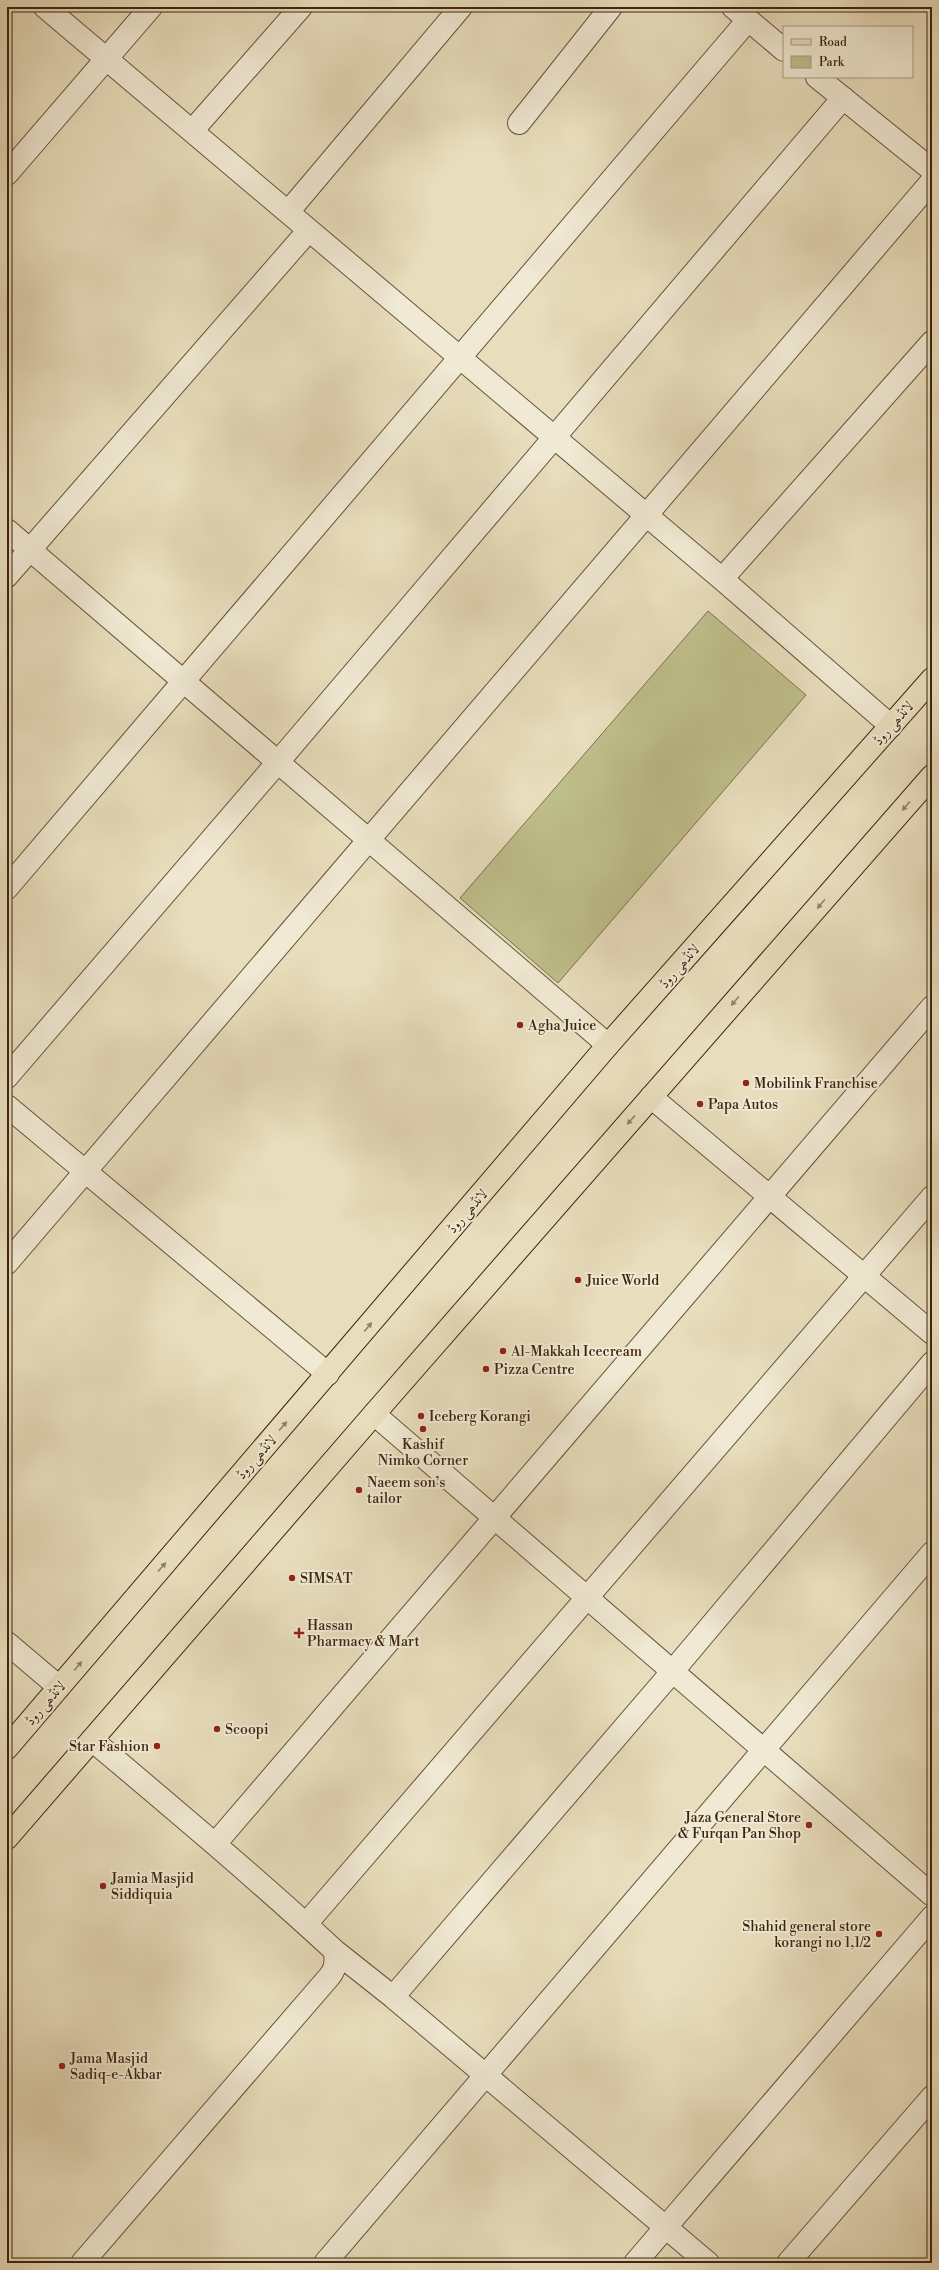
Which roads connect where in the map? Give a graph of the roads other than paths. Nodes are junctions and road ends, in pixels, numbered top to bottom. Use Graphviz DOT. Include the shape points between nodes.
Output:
graph roads {
  1 [pos="45,7"];
  2 [pos="151,7"];
  3 [pos="301,7"];
  4 [pos="461,7"];
  5 [pos="610,7"];
  6 [pos="740,14"];
  7 [pos="783,49"];
  8 [pos="106,59"];
  9 [pos="818,78"];
  10 [pos="842,98"];
  11 [pos="519,123"];
  12 [pos="192,131"];
  13 [pos="932,170"];
  14 [pos="7,174"];
  15 [pos="932,181"];
  16 [pos="288,212"];
  17 [pos="310,230"];
  18 [pos="932,342"];
  19 [pos="460,357"];
  20 [pos="555,438"];
  21 [pos="646,515"];
  22 [pos="7,530"];
  23 [pos="30,550"];
  24 [pos="7,576"];
  25 [pos="722,579"];
  26 [pos="932,679"];
  27 [pos="183,681"];
  28 [pos="891,726"];
  29 [pos="278,762"];
  30 [pos="932,776"];
  31 [pos="369,840"];
  32 [pos="7,888"];
  33 [pos="932,1007"];
  34 [pos="608,1046"];
  35 [pos="7,1076"];
  36 [pos="651,1097"];
  37 [pos="7,1106"];
  38 [pos="86,1171"];
  39 [pos="770,1197"];
  40 [pos="932,1197"];
  41 [pos="7,1263"];
  42 [pos="864,1276"];
  43 [pos="932,1333"];
  44 [pos="932,1363"];
  45 [pos="328,1374"];
  46 [pos="374,1414"];
  47 [pos="494,1517"];
  48 [pos="932,1553"];
  49 [pos="586,1597"];
  50 [pos="7,1643"];
  51 [pos="672,1672"];
  52 [pos="59,1687"];
  53 [pos="92,1740"];
  54 [pos="7,1748"];
  55 [pos="764,1751"];
  56 [pos="7,1838"];
  57 [pos="215,1844"];
  58 [pos="932,1895"];
  59 [pos="932,1917"];
  60 [pos="306,1924"];
  61 [pos="335,1951"];
  62 [pos="393,1997"];
  63 [pos="486,2076"];
  64 [pos="932,2097"];
  65 [pos="666,2227"];
  66 [pos="82,2263"];
  67 [pos="325,2263"];
  68 [pos="635,2263"];
  69 [pos="708,2263"];
  70 [pos="788,2263"];
  1 -- 8 [label="street"];
  2 -- 8 [label="street"];
  3 -- 12 [label="street"];
  4 -- 16 [label="street"];
  5 -- 11 [label="street"];
  6 -- 7 [label="street"];
  6 -- 19 [label="street"];
  8 -- 12 [label="street"];
  8 -- 14 [label="street"];
  9 -- 10 [label="street"];
  10 -- 13 [label="street"];
  10 -- 20 [label="street"];
  12 -- 16 [label="street"];
  15 -- 21 [label="street"];
  16 -- 17 [label="street"];
  17 -- 19 [label="street"];
  17 -- 23 [label="street"];
  18 -- 25 [label="street"];
  19 -- 20 [label="street"];
  19 -- 27 [label="street"];
  20 -- 21 [label="street"];
  20 -- 29 [label="street"];
  21 -- 25 [label="street"];
  21 -- 31 [label="street"];
  22 -- 23 [label="street"];
  23 -- 24 [label="street"];
  23 -- 27 [label="street"];
  25 -- 28 [label="street"];
  26 -- 28 [label="main road, لانڈھی روڈ"];
  27 -- 29 [label="street"];
  27 -- 32 [label="street"];
  28 -- 34 [label="main road, لانڈھی روڈ"];
  29 -- 31 [label="street"];
  29 -- 35 [label="street"];
  30 -- 36 [label="main road, one-way"];
  31 -- 34 [label="street"];
  31 -- 38 [label="street"];
  33 -- 39 [label="street"];
  45 -- 34 [label="main road, لانڈھی روڈ, one-way"];
  36 -- 39 [label="street"];
  36 -- 46 [label="main road, one-way"];
  37 -- 38 [label="street"];
  38 -- 41 [label="street"];
  38 -- 45 [label="street"];
  39 -- 42 [label="street"];
  39 -- 47 [label="street"];
  40 -- 42 [label="street"];
  42 -- 43 [label="street"];
  42 -- 49 [label="street"];
  44 -- 51 [label="street"];
  52 -- 45 [label="main road, لانڈھی روڈ, one-way"];
  46 -- 47 [label="street"];
  46 -- 53 [label="main road"];
  47 -- 49 [label="street"];
  47 -- 57 [label="street"];
  48 -- 55 [label="street"];
  49 -- 51 [label="street"];
  49 -- 60 [label="street"];
  50 -- 52 [label="street"];
  51 -- 55 [label="street"];
  51 -- 62 [label="street"];
  52 -- 54 [label="main road, لانڈھی روڈ"];
  53 -- 56 [label="main road"];
  53 -- 57 [label="street"];
  55 -- 58 [label="street"];
  55 -- 63 [label="street"];
  57 -- 60 [label="street"];
  59 -- 65 [label="street"];
  60 -- 61 [label="street"];
  61 -- 62 [label="street"];
  61 -- 66 [label="street" via="334,1971"];
  62 -- 63 [label="street"];
  63 -- 65 [label="street"];
  63 -- 67 [label="street"];
  64 -- 70 [label="street"];
  65 -- 68 [label="street"];
  65 -- 69 [label="street"];
}
